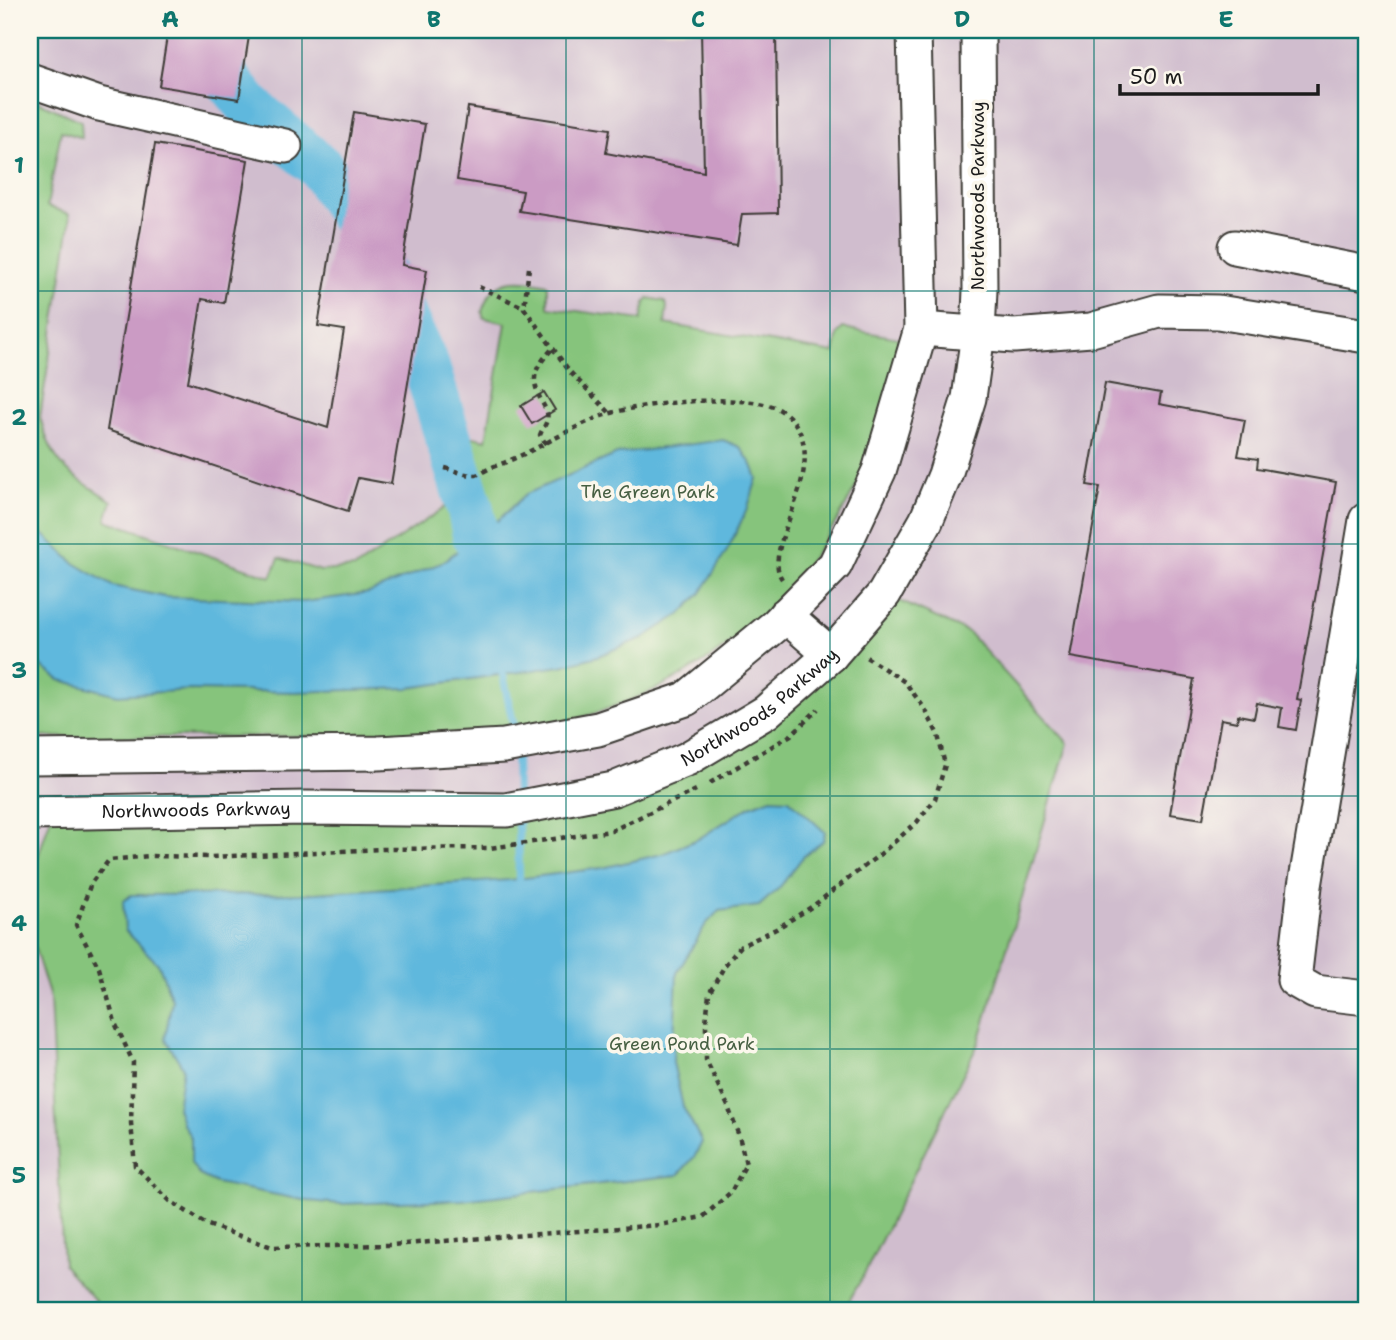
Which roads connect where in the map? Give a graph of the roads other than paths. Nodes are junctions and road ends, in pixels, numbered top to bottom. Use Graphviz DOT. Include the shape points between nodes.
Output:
graph roads {
  1 [pos="914,30"];
  2 [pos="978,30"];
  3 [pos="30,80"];
  4 [pos="285,146"];
  5 [pos="1235,247"];
  6 [pos="1366,273"];
  7 [pos="921,329"];
  8 [pos="978,334"];
  9 [pos="1366,336"];
  10 [pos="1366,520"];
  11 [pos="787,601"];
  12 [pos="851,659"];
  13 [pos="30,757"];
  14 [pos="30,813"];
  15 [pos="1366,998"];
  1 -- 7 [label="street"];
  2 -- 8 [label="street, Northwoods Parkway"];
  3 -- 4 [label="street" via="99,104"];
  5 -- 6 [label="street"];
  7 -- 8 [label="street"];
  7 -- 11 [label="street" via="879,471 835,565"];
  8 -- 9 [label="street" via="1091,330 1158,311 1218,312"];
  8 -- 12 [label="street, Northwoods Parkway" via="969,398 945,475 926,521"];
  10 -- 15 [label="street" via="1306,875 1294,980 1315,992"];
  11 -- 12 [label="street"];
  11 -- 13 [label="street" via="686,699 598,729 504,746 378,753"];
  12 -- 14 [label="street, Northwoods Parkway" via="687,759 614,789 506,810"];
}
